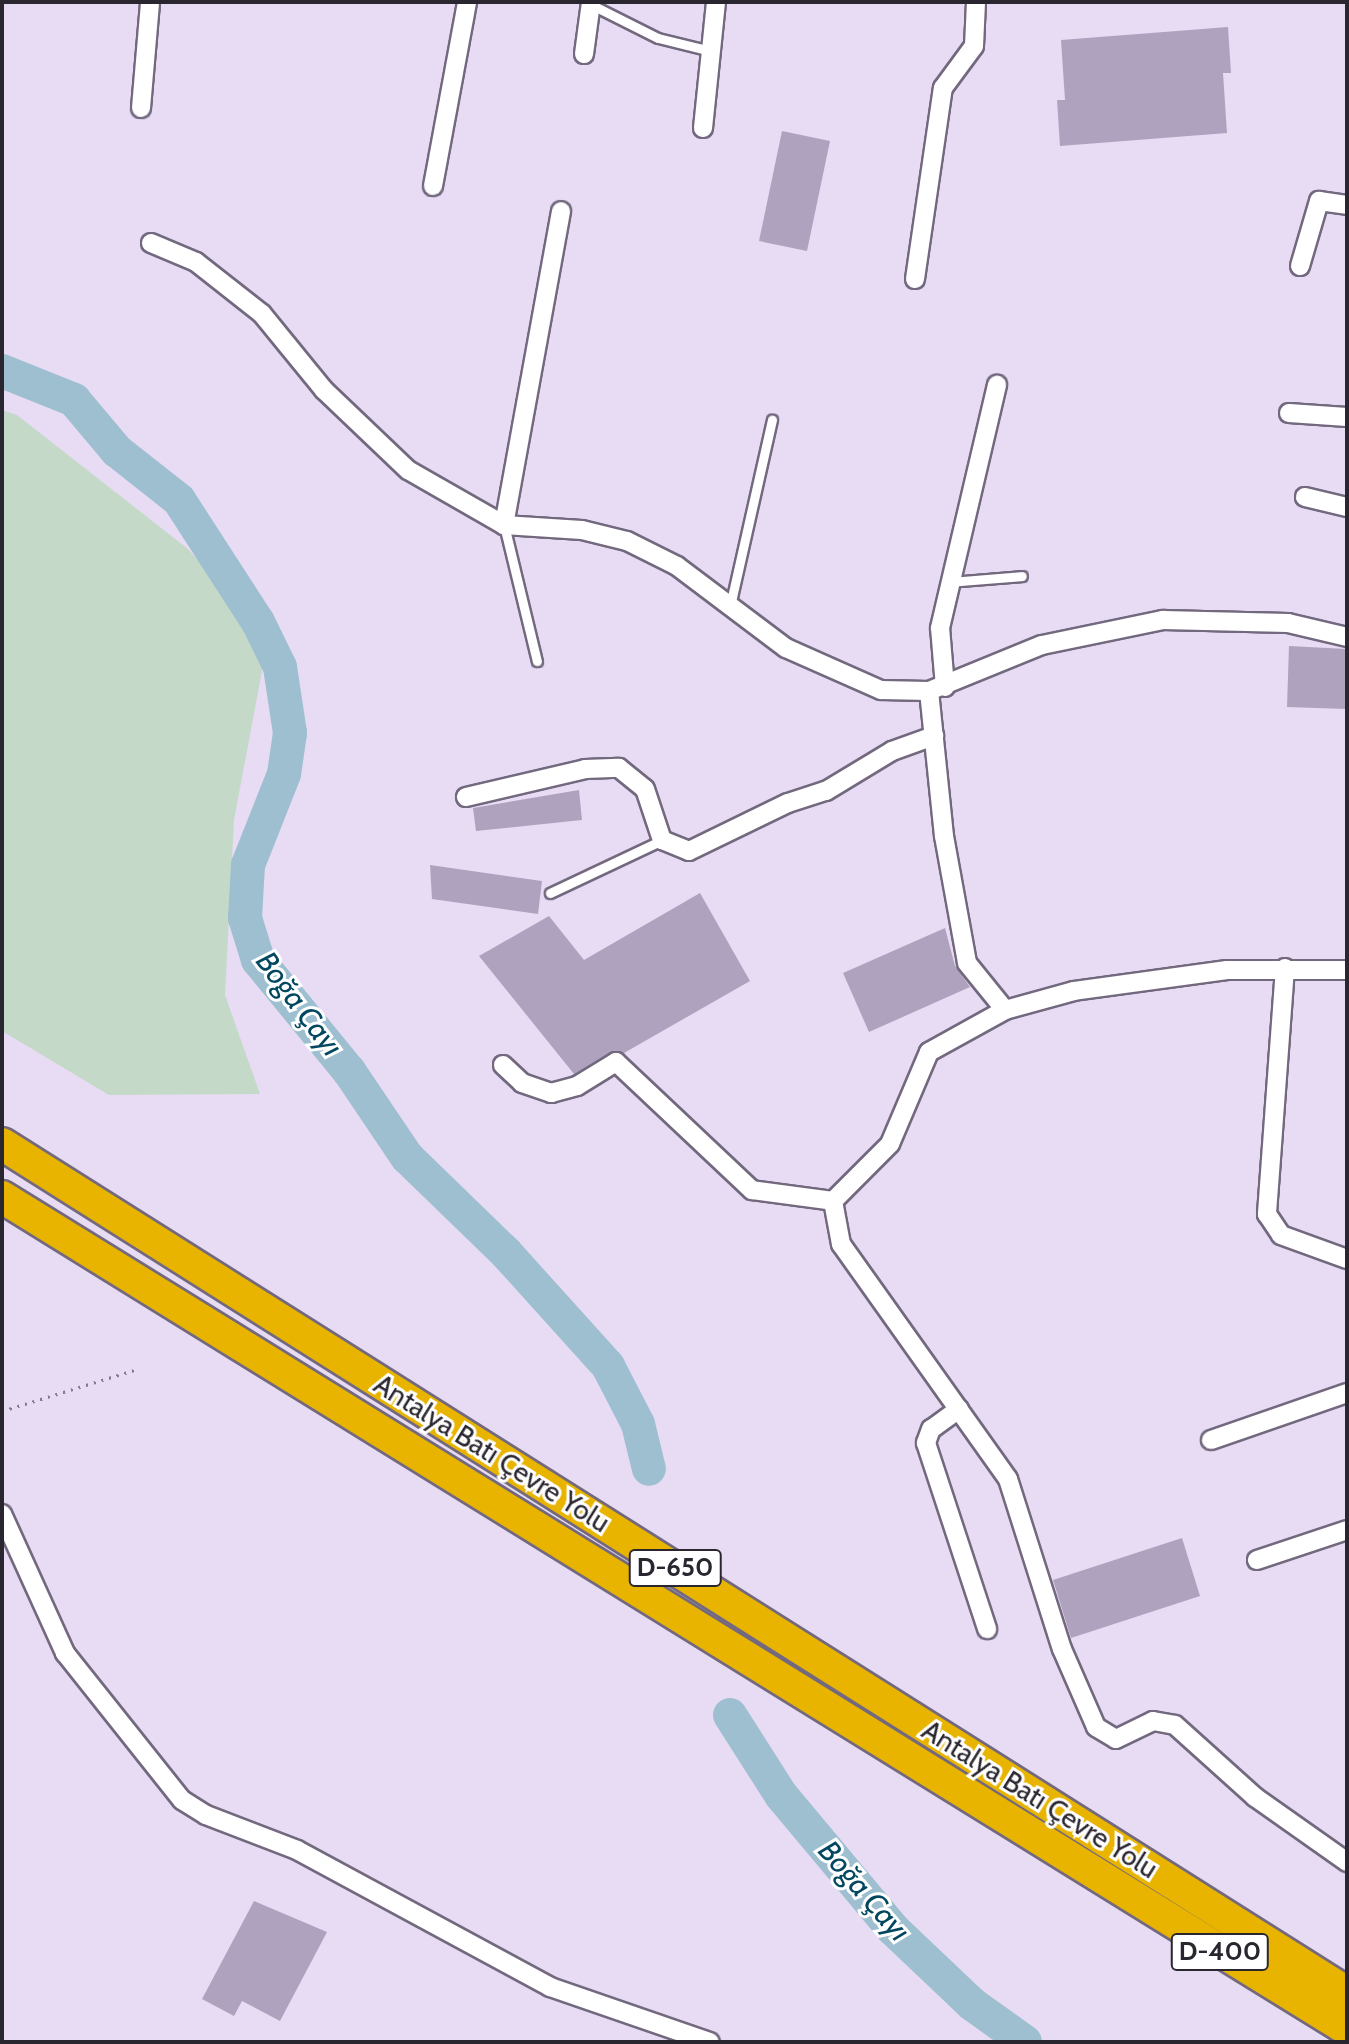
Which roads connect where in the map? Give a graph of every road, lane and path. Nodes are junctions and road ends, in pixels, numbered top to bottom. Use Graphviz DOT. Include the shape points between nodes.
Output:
graph roads {
  1 [pos="150,2"];
  2 [pos="467,2"];
  3 [pos="716,2"];
  4 [pos="976,2"];
  5 [pos="589,3"];
  6 [pos="711,51"];
  7 [pos="584,54"];
  8 [pos="141,108"];
  9 [pos="703,128"];
  10 [pos="433,186"];
  11 [pos="1347,205"];
  12 [pos="561,211"];
  13 [pos="151,243"];
  14 [pos="1300,266"];
  15 [pos="915,279"];
  16 [pos="997,385"];
  17 [pos="1289,413"];
  18 [pos="1347,417"];
  19 [pos="772,420"];
  20 [pos="1305,497"];
  21 [pos="1347,507"];
  22 [pos="504,525"];
  23 [pos="1022,576"];
  24 [pos="949,582"];
  25 [pos="730,606"];
  26 [pos="1347,637"];
  27 [pos="537,661"];
  28 [pos="937,689"];
  29 [pos="934,736"];
  30 [pos="466,797"];
  31 [pos="662,840"];
  32 [pos="550,893"];
  33 [pos="1285,968"];
  34 [pos="1347,970"];
  35 [pos="1005,1010"];
  36 [pos="503,1065"];
  37 [pos="2,1144"];
  38 [pos="2,1197"];
  39 [pos="833,1201"];
  40 [pos="1347,1259"];
  41 [pos="138,1369"];
  42 [pos="1347,1393"];
  43 [pos="959,1409"];
  44 [pos="2,1411"];
  45 [pos="1211,1440"];
  46 [pos="2,1514"];
  47 [pos="1347,1530"];
  48 [pos="1257,1560"];
  49 [pos="987,1629"];
  50 [pos="1347,1862"];
  51 [pos="1347,1993"];
  52 [pos="1347,2029"];
  53 [pos="710,2042"];
  1 -- 8 [label="street"];
  2 -- 10 [label="street"];
  3 -- 6 [label="street"];
  4 -- 15 [label="street" via="974,46 943,88"];
  5 -- 6 [label="lane" via="658,38"];
  5 -- 7 [label="street"];
  6 -- 9 [label="street"];
  11 -- 14 [label="street" via="1319,201"];
  12 -- 22 [label="street"];
  13 -- 22 [label="street" via="196,262 262,314 324,390 408,470"];
  16 -- 24 [label="street"];
  17 -- 18 [label="street"];
  19 -- 25 [label="lane"];
  20 -- 21 [label="street"];
  22 -- 25 [label="street" via="582,530 627,541 677,566"];
  22 -- 27 [label="lane"];
  23 -- 24 [label="lane"];
  24 -- 28 [label="street"];
  25 -- 28 [label="street" via="786,648 881,690"];
  26 -- 28 [label="street" via="1288,623 1163,620 1042,645"];
  28 -- 29 [label="street"];
  29 -- 31 [label="street" via="892,751 826,791 788,803 689,851"];
  29 -- 35 [label="street" via="944,836 967,963"];
  30 -- 31 [label="street" via="585,769 619,768 645,789"];
  31 -- 32 [label="lane"];
  33 -- 34 [label="street"];
  33 -- 35 [label="street" via="1227,970 1074,991"];
  33 -- 40 [label="street" via="1267,1214 1281,1235"];
  35 -- 39 [label="street" via="929,1052 890,1144"];
  36 -- 39 [label="street" via="522,1083 551,1093 577,1086 616,1062 752,1190"];
  37 -- 51 [label="highway, Antalya Batı Çevre Yolu / D-650"];
  38 -- 52 [label="highway, Antalya Batı Çevre Yolu / D-400"];
  39 -- 43 [label="street" via="841,1244"];
  41 -- 44 [label="path"];
  42 -- 45 [label="street"];
  43 -- 49 [label="street" via="931,1429 926,1443"];
  43 -- 50 [label="street" via="1008,1479 1062,1649 1096,1727 1116,1739 1153,1721 1175,1725 1255,1797"];
  46 -- 53 [label="street" via="65,1653 182,1800 206,1815 297,1850 550,1987"];
  47 -- 48 [label="street"];
}
